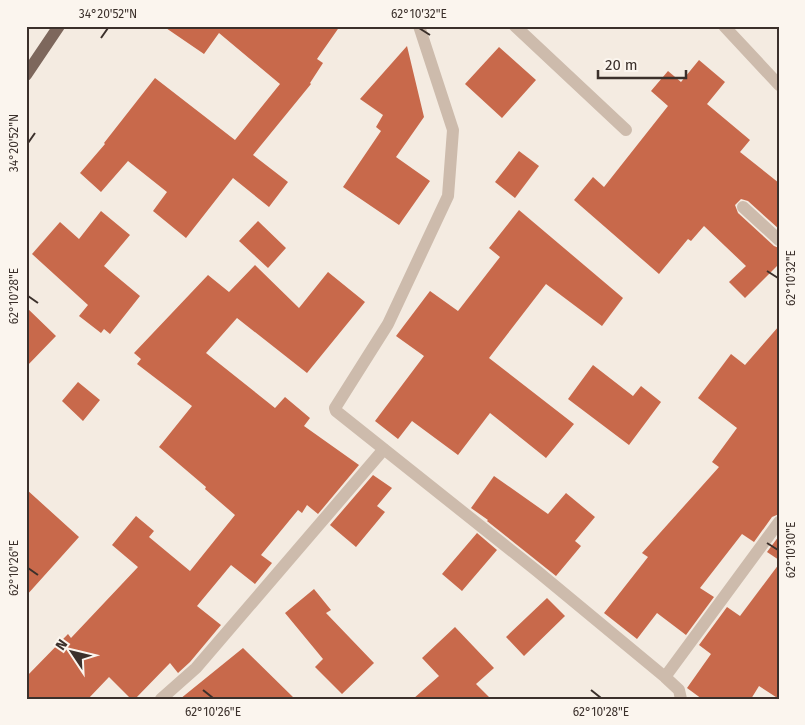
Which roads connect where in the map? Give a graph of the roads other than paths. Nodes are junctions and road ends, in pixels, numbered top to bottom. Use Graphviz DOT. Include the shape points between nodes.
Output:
graph roads {
  1 [pos="59,26"];
  2 [pos="420,26"];
  3 [pos="515,26"];
  4 [pos="724,26"];
  5 [pos="26,76"];
  6 [pos="779,85"];
  7 [pos="626,130"];
  8 [pos="743,207"];
  9 [pos="779,240"];
  10 [pos="384,449"];
  11 [pos="779,522"];
  12 [pos="665,677"];
  13 [pos="161,699"];
  14 [pos="681,699"];
  1 -- 5 [label="main road"];
  2 -- 10 [label="street" via="453,130 448,196 388,324 335,408"];
  3 -- 7 [label="street"];
  4 -- 6 [label="street"];
  8 -- 9 [label="street"];
  10 -- 12 [label="street"];
  10 -- 13 [label="street" via="196,668"];
  11 -- 12 [label="street"];
  12 -- 14 [label="street" via="679,690"];
}
